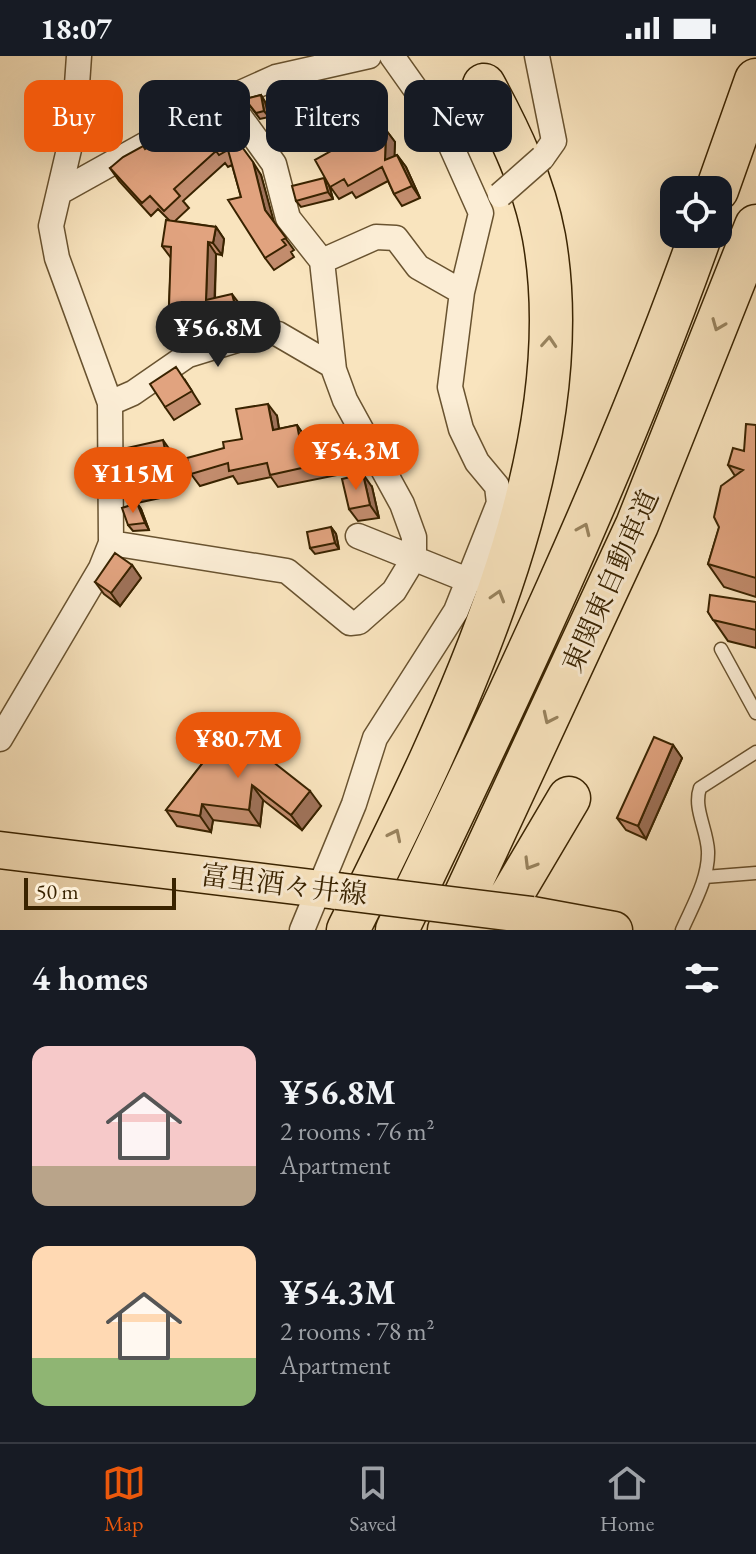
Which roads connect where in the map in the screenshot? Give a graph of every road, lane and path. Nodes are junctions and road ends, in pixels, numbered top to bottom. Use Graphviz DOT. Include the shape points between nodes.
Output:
graph roads {
  1 [pos="79,56"];
  2 [pos="369,56"];
  3 [pos="392,56"];
  4 [pos="537,56"];
  5 [pos="756,80"];
  6 [pos="250,89"];
  7 [pos="250,131"];
  8 [pos="512,143"];
  9 [pos="139,148"];
  10 [pos="722,176"];
  11 [pos="60,192"];
  12 [pos="481,213"];
  13 [pos="756,226"];
  14 [pos="695,248"];
  15 [pos="322,261"];
  16 [pos="462,292"];
  17 [pos="333,366"];
  18 [pos="110,403"];
  19 [pos="358,536"];
  20 [pos="111,543"];
  21 [pos="414,558"];
  22 [pos="470,581"];
  23 [pos="721,649"];
  24 [pos="756,713"];
  25 [pos="0,739"];
  26 [pos="755,754"];
  27 [pos="569,798"];
  28 [pos="0,850"];
  29 [pos="756,873"];
  30 [pos="705,877"];
  31 [pos="328,890"];
  32 [pos="302,930"];
  33 [pos="348,930"];
  34 [pos="397,930"];
  35 [pos="449,930"];
  36 [pos="491,930"];
  37 [pos="614,930"];
  38 [pos="682,930"];
  1 -- 11 [label="street" via="74,128"];
  2 -- 6 [label="street" via="276,77"];
  3 -- 12 [label="street" via="443,128"];
  4 -- 12 [label="street, bridge" via="554,141"];
  5 -- 10 [label="highway"];
  7 -- 15 [label="street" via="274,164 288,218"];
  33 -- 8 [label="highway, one-way" via="425,773 493,611 522,515 543,417 550,318 544,236"];
  9 -- 11 [label="street"];
  11 -- 18 [label="street" via="51,226 57,258"];
  12 -- 16 [label="street"];
  13 -- 35 [label="highway, 東関東自動車道, one-way" via="637,525"];
  34 -- 14 [label="highway, 東関東自動車道, one-way" via="592,510"];
  15 -- 16 [label="street" via="376,237 396,238 418,267"];
  15 -- 17 [label="street"];
  16 -- 22 [label="street" via="450,387 461,429 477,462 497,486 499,503"];
  17 -- 18 [label="street" via="266,331 188,355"];
  17 -- 21 [label="street" via="345,400 402,504 414,537"];
  18 -- 20 [label="street"];
  19 -- 21 [label="street"];
  20 -- 21 [label="street" via="287,571 350,623 359,622 394,591"];
  20 -- 25 [label="street"];
  21 -- 22 [label="street"];
  22 -- 31 [label="street" via="375,738"];
  23 -- 24 [label="lane"];
  26 -- 30 [label="lane" via="700,788 696,798 708,852"];
  27 -- 36 [label="highway, one-way"];
  28 -- 31 [label="main road, 富里酒々井線"];
  29 -- 30 [label="lane"];
  30 -- 38 [label="lane"];
  31 -- 32 [label="street"];
  31 -- 37 [label="main road, 富里酒々井線, bridge"];
}
